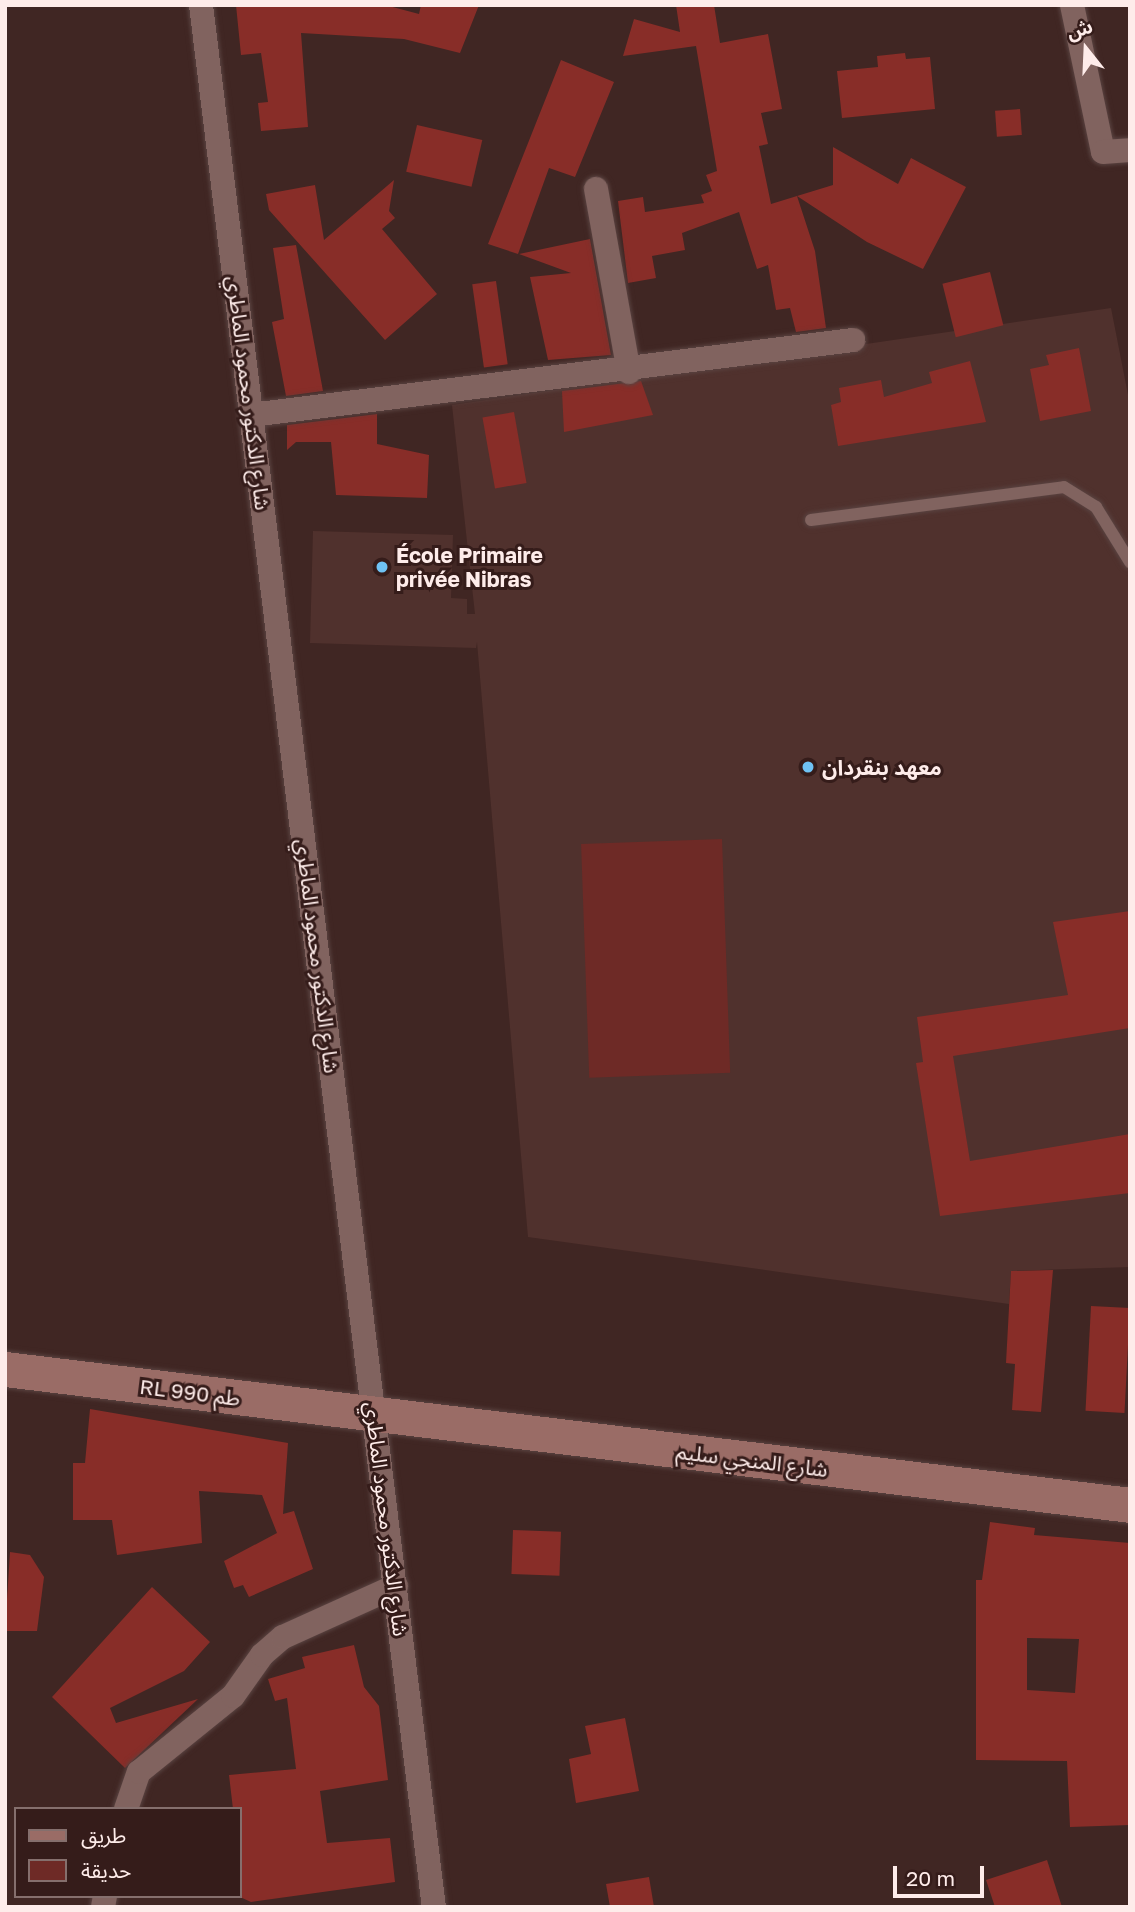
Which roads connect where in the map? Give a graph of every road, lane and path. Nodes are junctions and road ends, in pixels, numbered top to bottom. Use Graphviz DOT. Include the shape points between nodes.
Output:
graph roads {
  1 [pos="201,5"];
  2 [pos="1072,5"];
  3 [pos="1130,150"];
  4 [pos="596,189"];
  5 [pos="853,340"];
  6 [pos="629,372"];
  7 [pos="251,415"];
  8 [pos="811,520"];
  9 [pos="1130,562"];
  10 [pos="5,1369"];
  11 [pos="375,1415"];
  12 [pos="1130,1505"];
  13 [pos="396,1586"];
  14 [pos="127,1807"];
  15 [pos="434,1907"];
  1 -- 7 [label="street, شارع الدكتور محمود الماطري"];
  2 -- 3 [label="street" via="1102,152"];
  4 -- 6 [label="street"];
  5 -- 6 [label="street"];
  6 -- 7 [label="street"];
  7 -- 11 [label="street, شارع الدكتور محمود الماطري"];
  8 -- 9 [label="lane" via="1063,487 1097,507"];
  10 -- 11 [label="street, RL طم 990"];
  11 -- 12 [label="street, شارع المنجي سليم"];
  11 -- 13 [label="street, شارع الدكتور محمود الماطري"];
  13 -- 14 [label="street" via="283,1637 261,1655 233,1696 138,1772"];
  13 -- 15 [label="street, شارع الدكتور محمود الماطري"];
}
